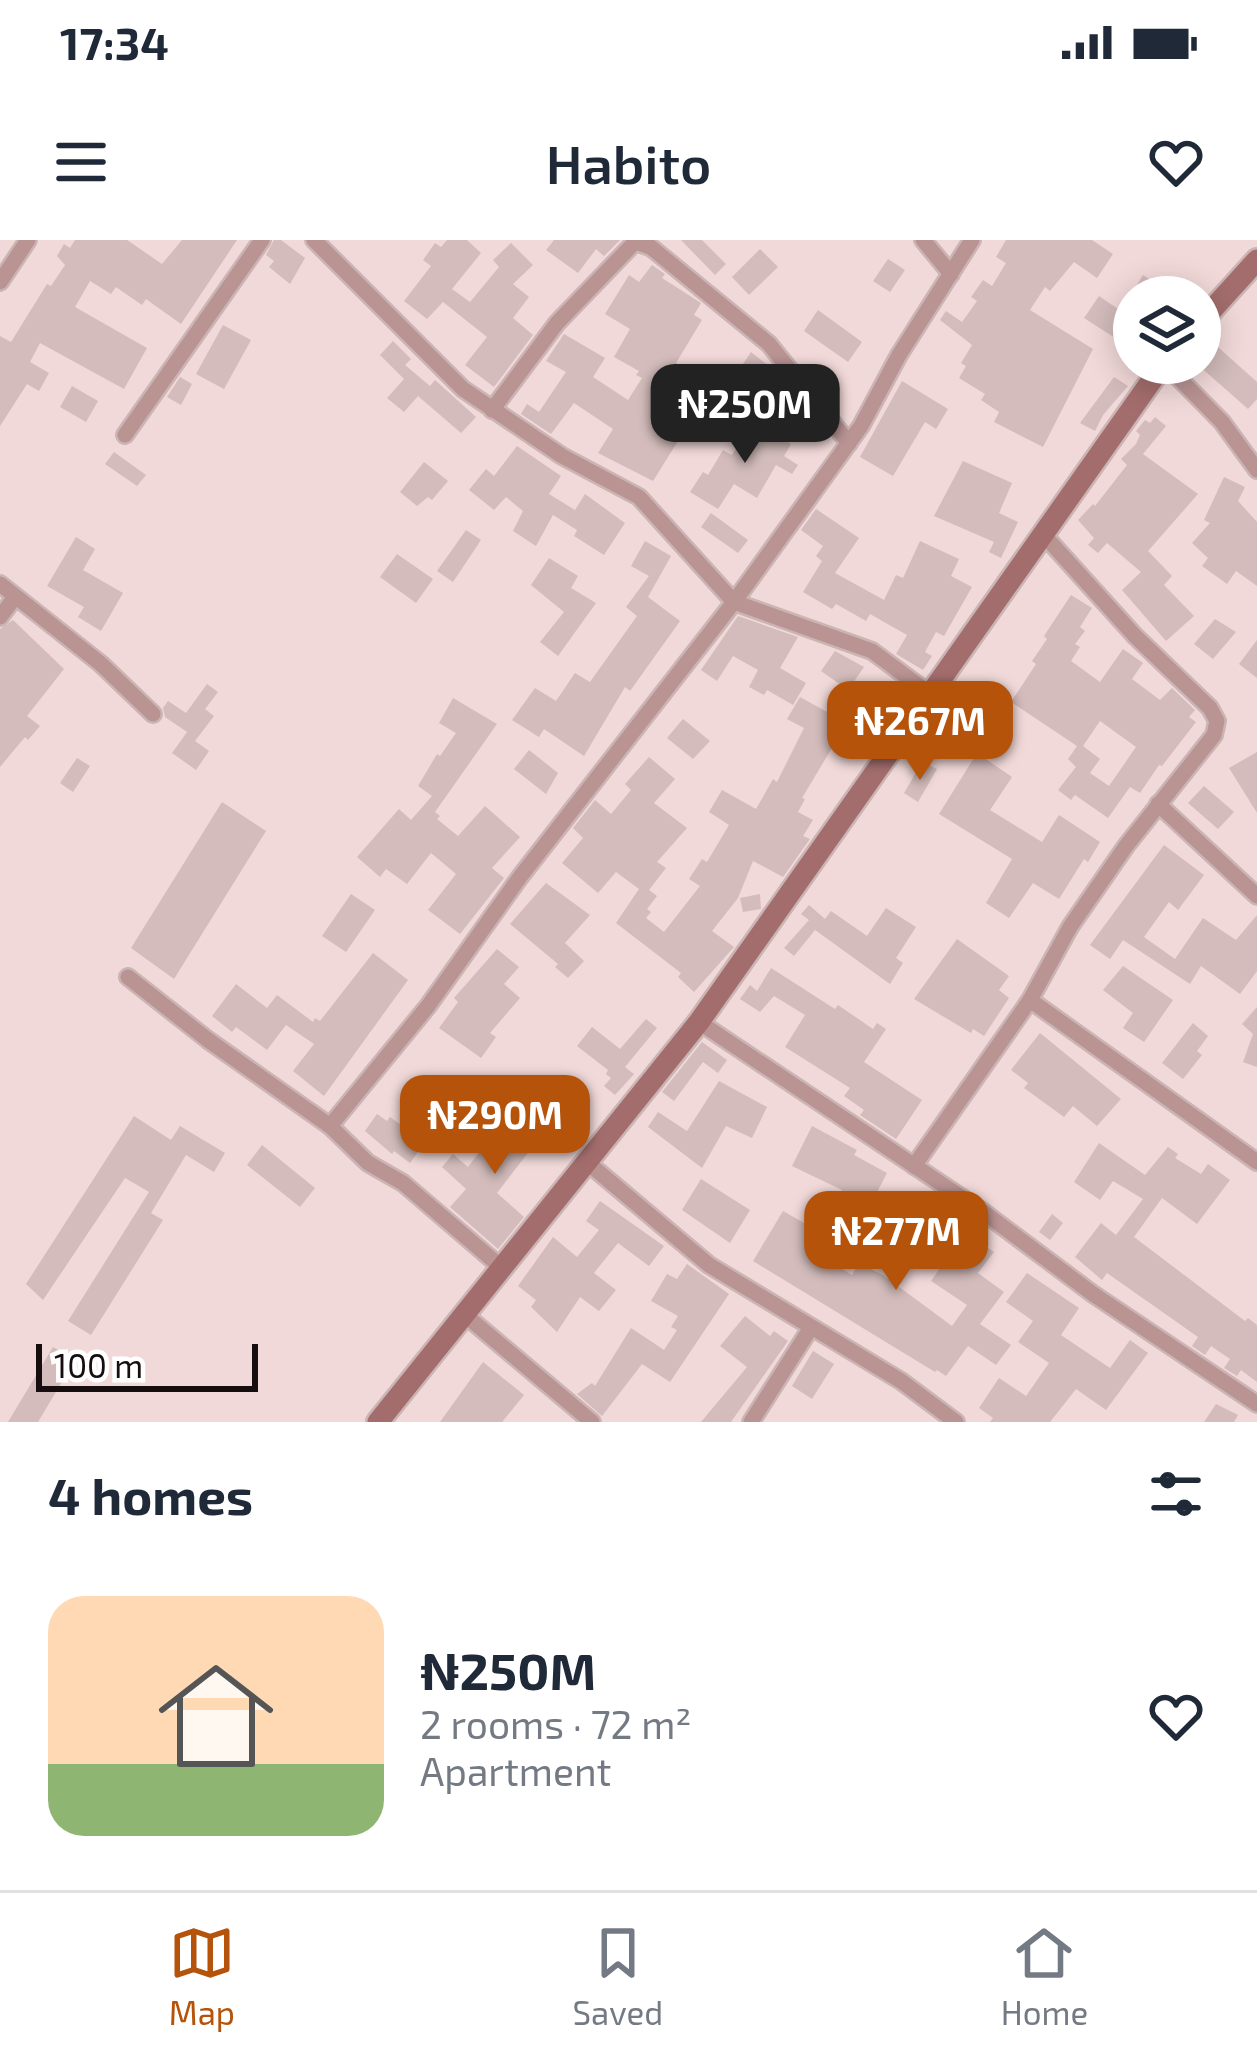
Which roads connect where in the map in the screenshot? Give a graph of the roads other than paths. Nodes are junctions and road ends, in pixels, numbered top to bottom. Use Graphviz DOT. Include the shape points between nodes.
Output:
graph roads {
  1 [pos="28,240"];
  2 [pos="262,240"];
  3 [pos="314,240"];
  4 [pos="923,240"];
  5 [pos="972,240"];
  6 [pos="647,244"];
  7 [pos="1257,260"];
  8 [pos="951,274"];
  9 [pos="0,282"];
  10 [pos="1221,300"];
  11 [pos="1149,384"];
  12 [pos="1185,384"];
  13 [pos="493,410"];
  14 [pos="125,435"];
  15 [pos="848,443"];
  16 [pos="1257,470"];
  17 [pos="1043,534"];
  18 [pos="0,584"];
  19 [pos="14,597"];
  20 [pos="734,602"];
  21 [pos="0,617"];
  22 [pos="929,694"];
  23 [pos="153,714"];
  24 [pos="1158,804"];
  25 [pos="1257,896"];
  26 [pos="128,977"];
  27 [pos="1030,1000"];
  28 [pos="699,1022"];
  29 [pos="330,1126"];
  30 [pos="1257,1162"];
  31 [pos="587,1163"];
  32 [pos="914,1166"];
  33 [pos="502,1268"];
  34 [pos="464,1314"];
  35 [pos="810,1329"];
  36 [pos="1257,1404"];
  37 [pos="378,1422"];
  38 [pos="592,1422"];
  39 [pos="752,1422"];
  40 [pos="956,1422"];
  1 -- 9 [label="street"];
  2 -- 14 [label="street"];
  3 -- 13 [label="street" via="412,342"];
  4 -- 8 [label="street"];
  5 -- 8 [label="street"];
  6 -- 13 [label="street" via="635,242 557,323"];
  6 -- 15 [label="street" via="769,344"];
  7 -- 10 [label="street"];
  8 -- 15 [label="street"];
  11 -- 17 [label="street"];
  12 -- 16 [label="street"];
  13 -- 20 [label="street" via="639,496"];
  15 -- 20 [label="street"];
  17 -- 22 [label="street"];
  17 -- 24 [label="street" via="1216,721 1214,735"];
  18 -- 19 [label="street"];
  19 -- 21 [label="street"];
  19 -- 23 [label="street"];
  20 -- 22 [label="street" via="872,651"];
  20 -- 29 [label="street"];
  22 -- 28 [label="street"];
  24 -- 25 [label="street"];
  24 -- 27 [label="street" via="1070,927"];
  26 -- 29 [label="street"];
  27 -- 30 [label="street"];
  27 -- 32 [label="street"];
  28 -- 31 [label="street"];
  28 -- 32 [label="street"];
  29 -- 33 [label="street"];
  31 -- 33 [label="street"];
  31 -- 35 [label="street" via="709,1265"];
  32 -- 36 [label="street"];
  33 -- 34 [label="street"];
  34 -- 37 [label="street"];
  34 -- 38 [label="street"];
  35 -- 39 [label="street"];
  35 -- 40 [label="street"];
}
